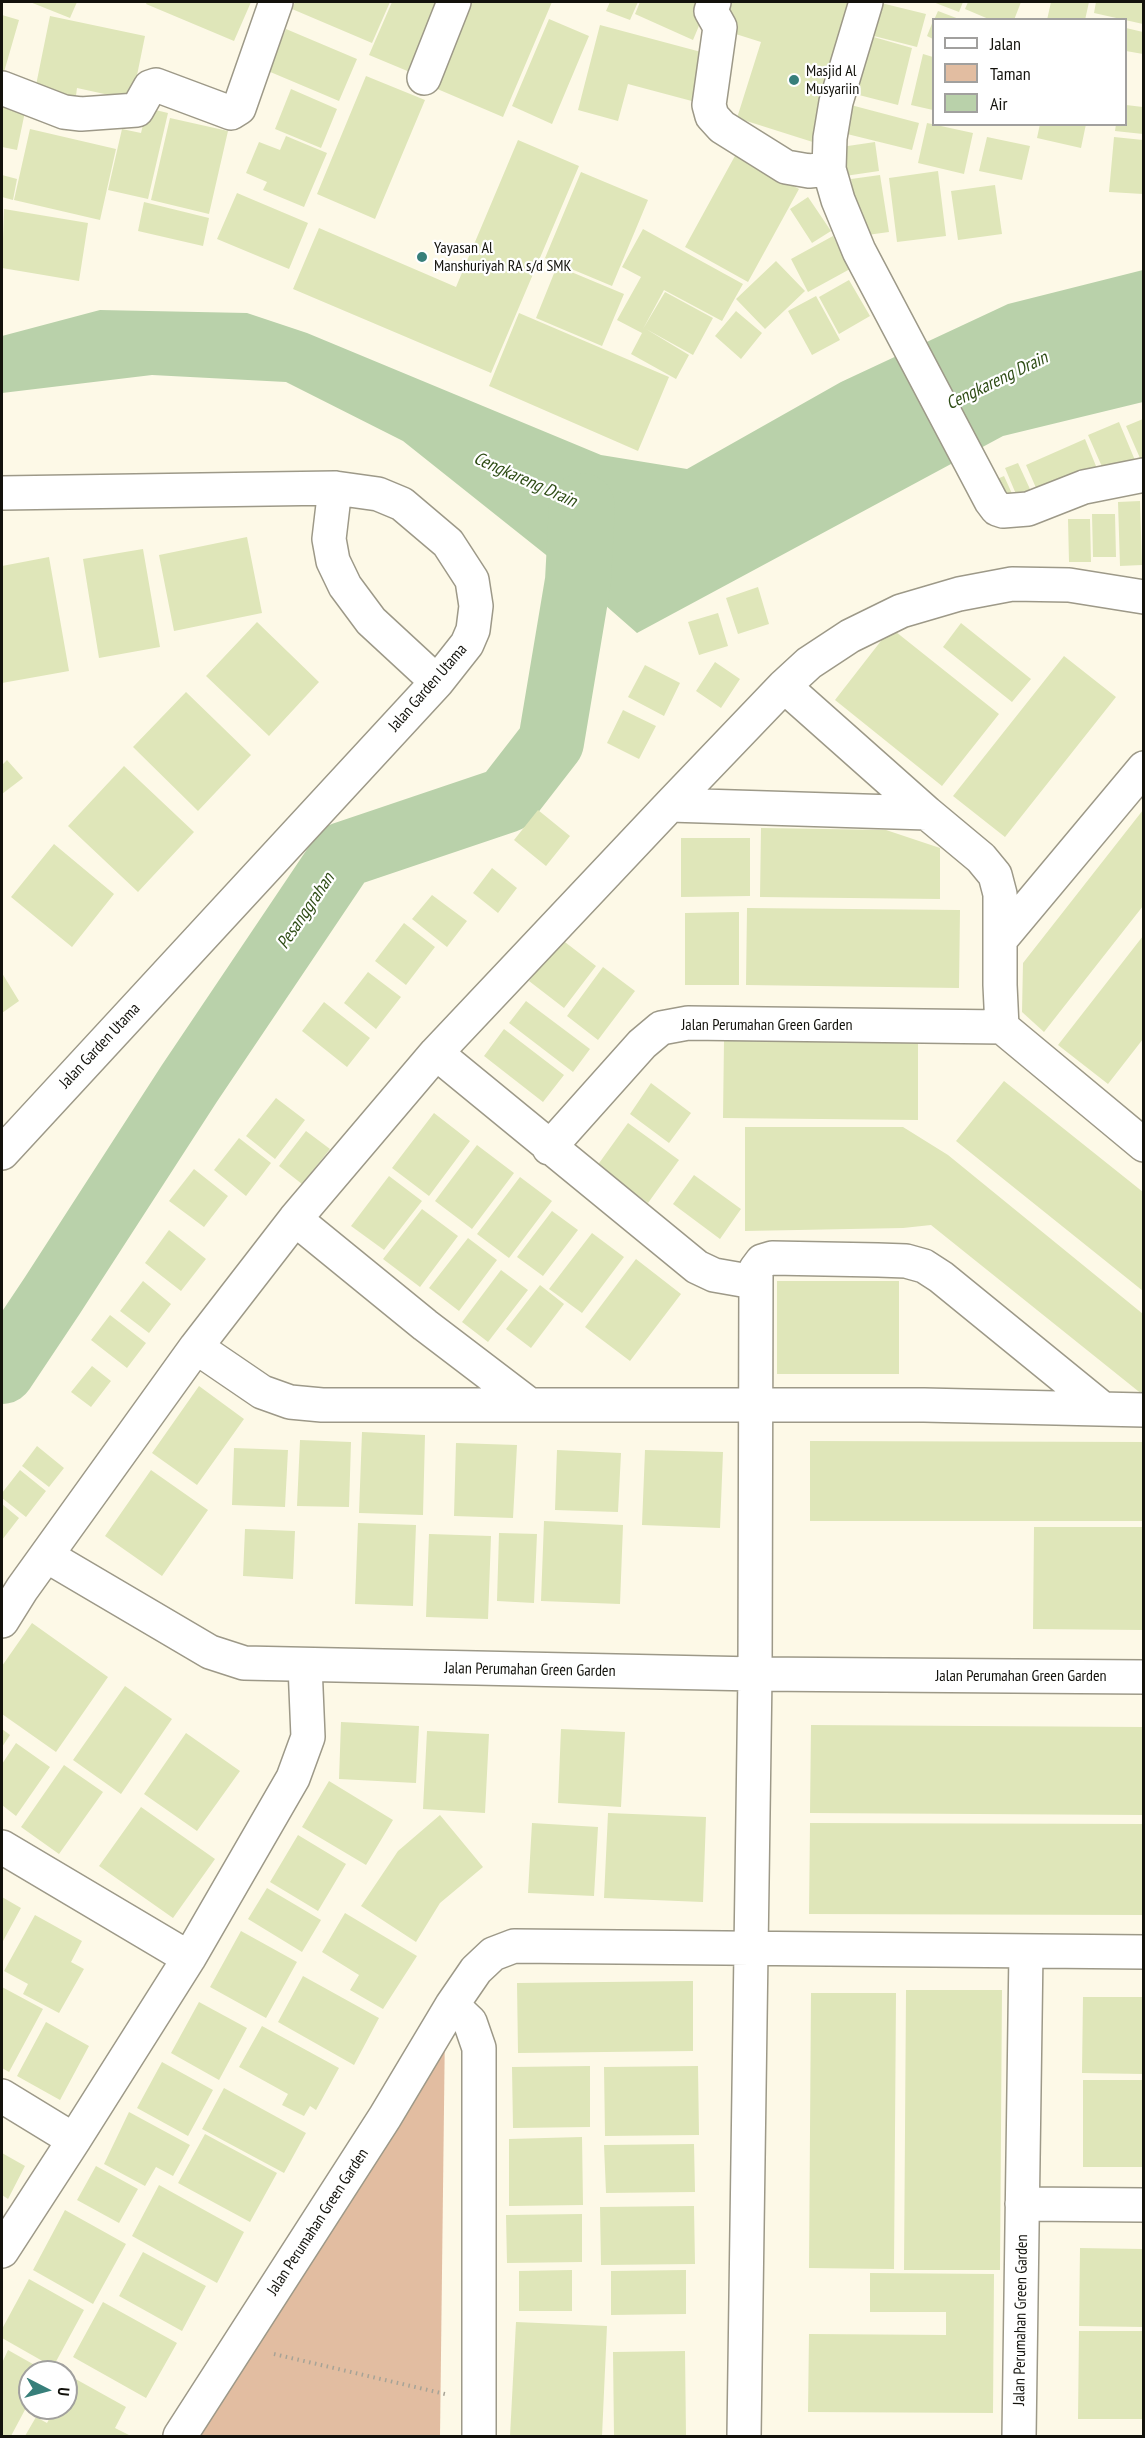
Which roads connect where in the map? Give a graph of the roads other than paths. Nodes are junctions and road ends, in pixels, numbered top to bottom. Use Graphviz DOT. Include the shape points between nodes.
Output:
graph roads {
  1 [pos="276,2"];
  2 [pos="454,2"];
  3 [pos="714,2"];
  4 [pos="866,2"];
  5 [pos="424,78"];
  6 [pos="2,88"];
  7 [pos="829,169"];
  8 [pos="1143,475"];
  9 [pos="336,488"];
  10 [pos="2,493"];
  11 [pos="1143,597"];
  12 [pos="437,682"];
  13 [pos="784,686"];
  14 [pos="1143,768"];
  15 [pos="670,805"];
  16 [pos="927,813"];
  17 [pos="1001,939"];
  18 [pos="1002,1027"];
  19 [pos="436,1053"];
  20 [pos="1139,1133"];
  21 [pos="549,1148"];
  22 [pos="2,1153"];
  23 [pos="295,1219"];
  24 [pos="754,1282"];
  25 [pos="196,1347"];
  26 [pos="530,1405"];
  27 [pos="755,1406"];
  28 [pos="1103,1409"];
  29 [pos="1143,1410"];
  30 [pos="47,1556"];
  31 [pos="2,1621"];
  32 [pos="305,1665"];
  33 [pos="755,1674"];
  34 [pos="1143,1677"];
  35 [pos="2,1847"];
  36 [pos="751,1948"];
  37 [pos="1026,1951"];
  38 [pos="1143,1952"];
  39 [pos="189,1958"];
  40 [pos="452,2005"];
  41 [pos="2,2096"];
  42 [pos="74,2140"];
  43 [pos="1023,2204"];
  44 [pos="1143,2205"];
  45 [pos="2,2250"];
  46 [pos="180,2436"];
  47 [pos="479,2436"];
  48 [pos="744,2436"];
  49 [pos="1019,2436"];
  1 -- 6 [label="street" via="239,108 231,113 156,85 150,87 137,110 81,114 64,112"];
  2 -- 5 [label="street"];
  3 -- 7 [label="street" via="711,11 720,27 709,105 712,117 786,167"];
  4 -- 7 [label="street" via="836,102"];
  7 -- 8 [label="street" via="859,251 997,509 1028,509 1084,487"];
  9 -- 10 [label="street, Jalan Garden Utama"];
  9 -- 12 [label="street" via="330,539 333,561 345,586 371,621"];
  9 -- 12 [label="street, Jalan Garden Utama" via="378,494 402,504 448,543 472,580 477,606 473,630 467,644"];
  11 -- 13 [label="street" via="1069,585 1012,584 959,594 901,611 850,636 809,663"];
  12 -- 22 [label="street, Jalan Garden Utama"];
  13 -- 15 [label="street"];
  13 -- 16 [label="street"];
  14 -- 17 [label="street"];
  15 -- 16 [label="street"];
  15 -- 19 [label="street"];
  16 -- 17 [label="street" via="981,858 995,875 1000,894"];
  17 -- 18 [label="street"];
  18 -- 20 [label="street"];
  18 -- 21 [label="street, Jalan Perumahan Green Garden" via="688,1023 661,1028"];
  19 -- 21 [label="street"];
  19 -- 23 [label="street"];
  21 -- 24 [label="street" via="697,1267 714,1275"];
  23 -- 25 [label="street"];
  23 -- 26 [label="street"];
  24 -- 27 [label="street"];
  24 -- 28 [label="street" via="762,1261 772,1258 906,1261 924,1266"];
  25 -- 26 [label="street" via="262,1392 290,1402"];
  25 -- 30 [label="street"];
  26 -- 27 [label="street"];
  27 -- 28 [label="street" via="924,1404"];
  27 -- 33 [label="street"];
  28 -- 29 [label="street"];
  30 -- 31 [label="street"];
  30 -- 32 [label="street, Jalan Perumahan Green Garden" via="218,1655 244,1663"];
  32 -- 33 [label="street, Jalan Perumahan Green Garden"];
  32 -- 39 [label="street" via="308,1737 293,1778"];
  33 -- 34 [label="street, Jalan Perumahan Green Garden"];
  33 -- 36 [label="street"];
  35 -- 39 [label="street"];
  36 -- 37 [label="street, Jalan Perumahan Green Garden"];
  36 -- 40 [label="street, Jalan Perumahan Green Garden" via="514,1946 493,1954 476,1970"];
  36 -- 48 [label="street"];
  37 -- 38 [label="street, Jalan Perumahan Green Garden"];
  37 -- 43 [label="street, Jalan Perumahan Green Garden"];
  39 -- 42 [label="street"];
  40 -- 46 [label="street, Jalan Perumahan Green Garden" via="385,2117"];
  40 -- 47 [label="street" via="470,2022 479,2048"];
  41 -- 42 [label="street"];
  42 -- 45 [label="street"];
  43 -- 44 [label="street"];
  43 -- 49 [label="street, Jalan Perumahan Green Garden"];
}
